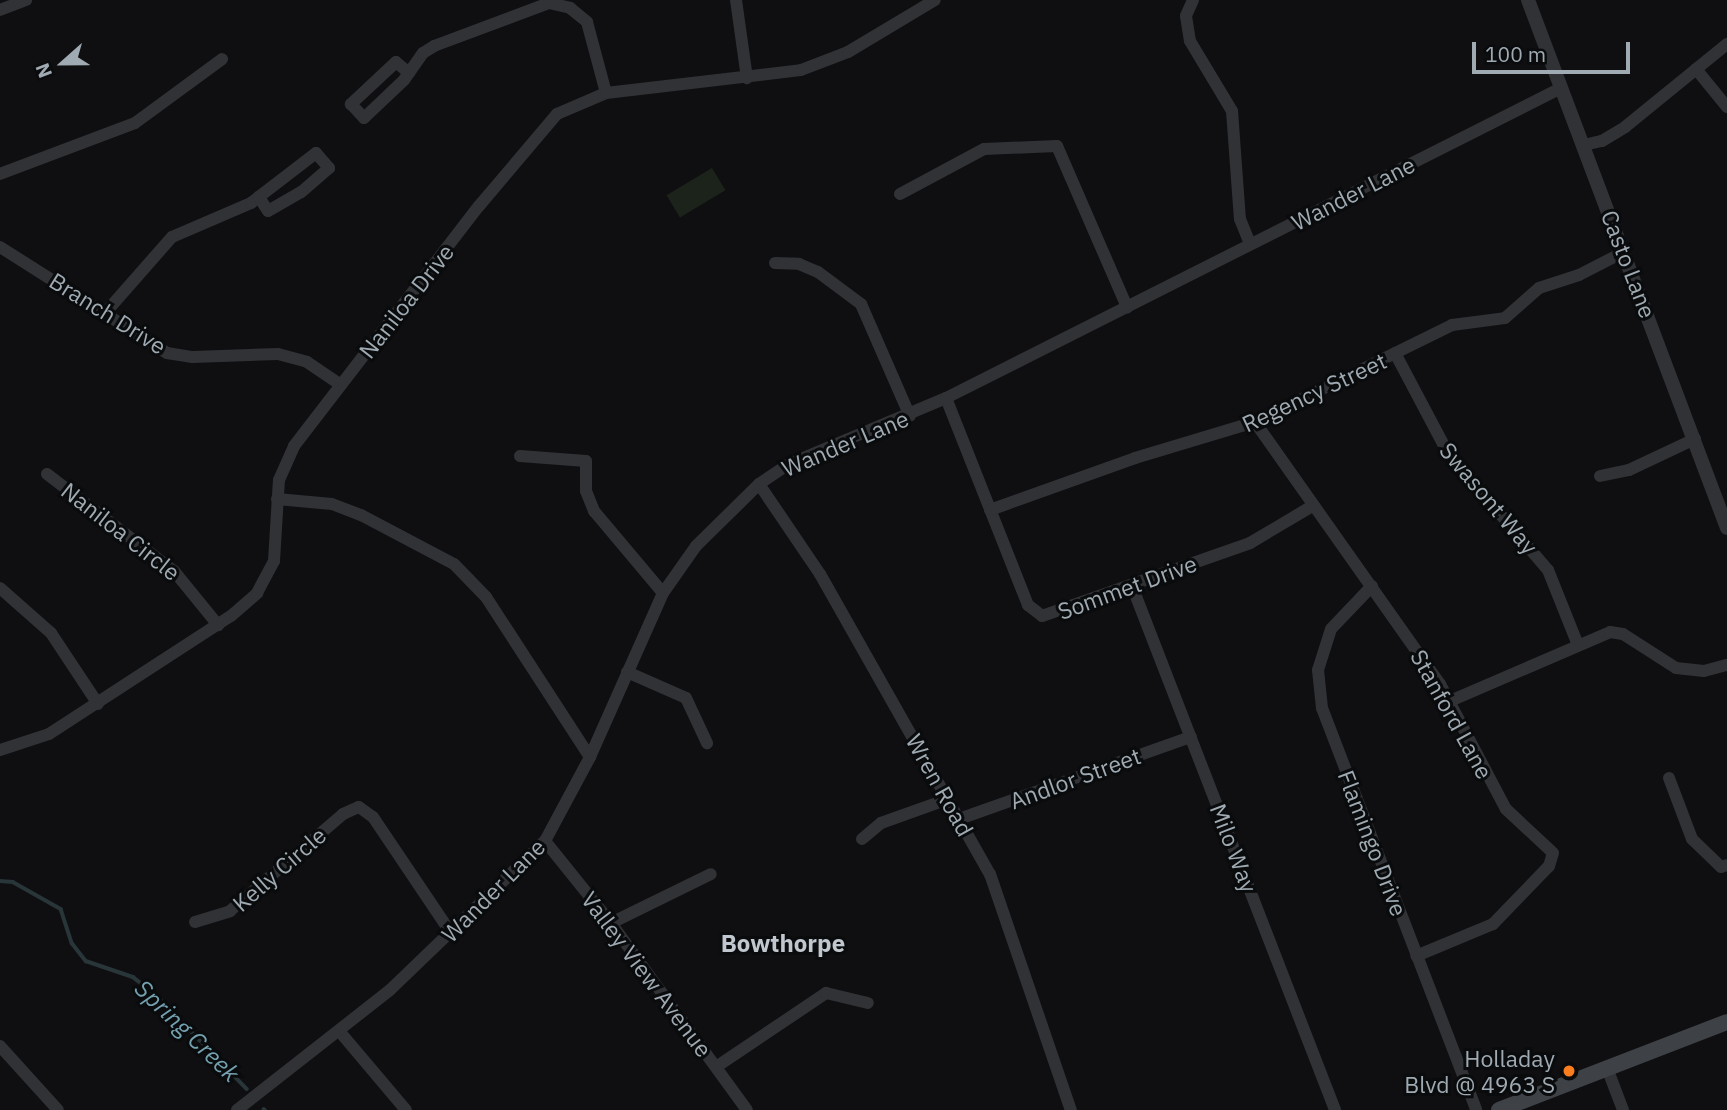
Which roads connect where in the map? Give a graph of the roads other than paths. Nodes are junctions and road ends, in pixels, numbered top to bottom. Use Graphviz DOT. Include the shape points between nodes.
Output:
graph roads {
  1 [pos="26,0"];
  2 [pos="736,0"];
  3 [pos="935,0"];
  4 [pos="1193,0"];
  5 [pos="1528,0"];
  6 [pos="0,10"];
  7 [pos="1727,44"];
  8 [pos="222,59"];
  9 [pos="1696,69"];
  10 [pos="409,73"];
  11 [pos="747,78"];
  12 [pos="1561,88"];
  13 [pos="606,93"];
  14 [pos="1727,107"];
  15 [pos="1584,145"];
  16 [pos="0,174"];
  17 [pos="900,194"];
  18 [pos="255,200"];
  19 [pos="1250,244"];
  20 [pos="0,247"];
  21 [pos="1624,252"];
  22 [pos="775,264"];
  23 [pos="1127,307"];
  24 [pos="106,312"];
  25 [pos="1395,353"];
  26 [pos="341,385"];
  27 [pos="946,398"];
  28 [pos="910,416"];
  29 [pos="1255,422"];
  30 [pos="1695,439"];
  31 [pos="520,456"];
  32 [pos="47,474"];
  33 [pos="1600,476"];
  34 [pos="759,484"];
  35 [pos="277,499"];
  36 [pos="1314,505"];
  37 [pos="990,510"];
  38 [pos="1727,528"];
  39 [pos="1132,586"];
  40 [pos="1372,586"];
  41 [pos="0,588"];
  42 [pos="663,593"];
  43 [pos="218,625"];
  44 [pos="1578,645"];
  45 [pos="1727,665"];
  46 [pos="627,672"];
  47 [pos="1450,701"];
  48 [pos="98,704"];
  49 [pos="1191,737"];
  50 [pos="707,743"];
  51 [pos="0,750"];
  52 [pos="590,757"];
  53 [pos="1669,778"];
  54 [pos="948,799"];
  55 [pos="959,820"];
  56 [pos="862,839"];
  57 [pos="545,841"];
  58 [pos="1727,865"];
  59 [pos="712,874"];
  60 [pos="195,922"];
  61 [pos="611,923"];
  62 [pos="451,933"];
  63 [pos="1416,956"];
  64 [pos="868,1003"];
  65 [pos="1727,1022"];
  66 [pos="340,1032"];
  67 [pos="0,1046"];
  68 [pos="716,1067"];
  69 [pos="1607,1068"];
  70 [pos="58,1110"];
  71 [pos="237,1110"];
  72 [pos="406,1110"];
  73 [pos="747,1110"];
  74 [pos="1071,1110"];
  75 [pos="1335,1110"];
  76 [pos="1476,1110"];
  77 [pos="1499,1110"];
  78 [pos="1623,1110"];
  1 -- 6 [label="street"];
  2 -- 11 [label="street"];
  3 -- 11 [label="street, Naniloa Drive" via="826,62"];
  4 -- 19 [label="street" via="1186,16 1190,41 1232,111 1240,219"];
  5 -- 12 [label="street, Casto Lane"];
  7 -- 9 [label="street"];
  8 -- 16 [label="street" via="135,123"];
  9 -- 14 [label="street"];
  9 -- 15 [label="street" via="1625,127 1602,141"];
  10 -- 10 [label="street" via="396,62 351,104 364,118"];
  10 -- 13 [label="street" via="424,53 441,42 538,5 561,4 580,14 593,32"];
  11 -- 13 [label="street, Naniloa Drive"];
  12 -- 15 [label="street, Casto Lane"];
  12 -- 19 [label="street, Wander Lane"];
  13 -- 26 [label="street, Naniloa Drive" via="579,102 548,122"];
  15 -- 21 [label="street, Casto Lane"];
  17 -- 23 [label="street" via="984,149 1057,146"];
  18 -- 18 [label="street" via="316,153 329,168 268,211"];
  18 -- 24 [label="street" via="172,237"];
  19 -- 23 [label="street, Wander Lane"];
  20 -- 24 [label="street, Branch Drive"];
  21 -- 25 [label="street, Regency Street" via="1579,275 1539,288 1505,318 1452,325"];
  21 -- 30 [label="street, Casto Lane"];
  22 -- 28 [label="street" via="799,264 818,272 860,304"];
  23 -- 27 [label="street, Wander Lane"];
  24 -- 26 [label="street, Branch Drive" via="167,353 193,357 278,355 307,362"];
  25 -- 29 [label="street, Regency Street"];
  25 -- 44 [label="street, Swasont Way" via="1448,453 1548,570"];
  26 -- 35 [label="street, Naniloa Drive" via="288,456"];
  27 -- 28 [label="street, Wander Lane"];
  27 -- 37 [label="street, Sommet Drive"];
  28 -- 34 [label="street, Wander Lane" via="789,464"];
  29 -- 36 [label="street, Stanford Lane"];
  29 -- 37 [label="street, Regency Street" via="1135,458"];
  30 -- 33 [label="street" via="1629,470"];
  30 -- 38 [label="street, Casto Lane"];
  31 -- 42 [label="street" via="586,461 586,491 594,511"];
  32 -- 43 [label="street, Naniloa Circle" via="174,571"];
  34 -- 42 [label="street, Wander Lane" via="696,546"];
  34 -- 54 [label="street, Wren Road" via="820,575"];
  35 -- 43 [label="street, Naniloa Drive" via="278,541 270,572 249,602"];
  35 -- 52 [label="street" via="332,504 352,511 454,564 486,597"];
  36 -- 39 [label="street, Sommet Drive" via="1250,543"];
  36 -- 40 [label="street, Stanford Lane"];
  37 -- 39 [label="street, Sommet Drive" via="1028,605 1037,615 1051,615"];
  39 -- 49 [label="street, Milo Way"];
  40 -- 47 [label="street, Stanford Lane"];
  40 -- 63 [label="street, Flamingo Drive" via="1331,629 1322,652 1318,688 1332,737"];
  41 -- 48 [label="street" via="51,634"];
  42 -- 46 [label="street, Wander Lane"];
  43 -- 48 [label="street, Naniloa Drive"];
  44 -- 45 [label="street" via="1619,632 1676,668 1704,671"];
  44 -- 47 [label="street"];
  46 -- 50 [label="street" via="686,698"];
  46 -- 52 [label="street, Wander Lane"];
  47 -- 63 [label="street, Stanford Lane" via="1506,809 1553,853 1549,866 1493,924"];
  48 -- 51 [label="street, Naniloa Drive" via="40,739"];
  49 -- 55 [label="street, Andlor Street"];
  49 -- 75 [label="street, Milo Way"];
  52 -- 57 [label="street, Wander Lane"];
  53 -- 58 [label="street" via="1692,839 1721,867"];
  54 -- 55 [label="street, Wren Road"];
  54 -- 56 [label="street" via="881,823"];
  55 -- 74 [label="street, Wren Road" via="1002,900"];
  57 -- 61 [label="street, Valley View Avenue"];
  57 -- 62 [label="street, Wander Lane"];
  59 -- 61 [label="street"];
  60 -- 62 [label="street, Kelly Circle" via="230,911 343,814 359,807 373,817"];
  61 -- 68 [label="street, Valley View Avenue"];
  62 -- 66 [label="street, Wander Lane"];
  63 -- 76 [label="street, Flamingo Drive"];
  64 -- 68 [label="street" via="827,993"];
  65 -- 69 [label="main road"];
  66 -- 71 [label="street, Wander Lane"];
  66 -- 72 [label="street"];
  67 -- 70 [label="street"];
  68 -- 73 [label="street, Valley View Avenue"];
  69 -- 77 [label="main road"];
  69 -- 78 [label="street"];
}
